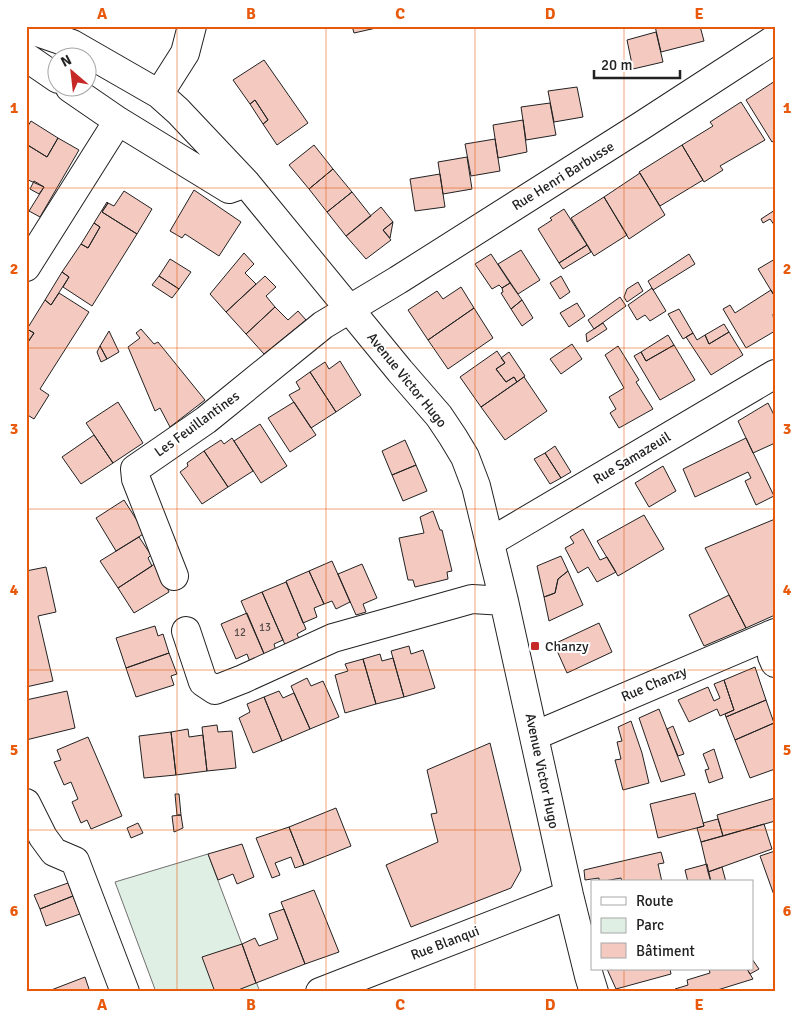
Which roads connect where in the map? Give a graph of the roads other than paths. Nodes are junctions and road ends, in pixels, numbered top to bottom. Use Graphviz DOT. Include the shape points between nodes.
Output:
graph roads {
  1 [pos="192,26"];
  2 [pos="26,28"];
  3 [pos="775,39"];
  4 [pos="26,57"];
  5 [pos="48,72"];
  6 [pos="159,94"];
  7 [pos="85,98"];
  8 [pos="118,121"];
  9 [pos="246,184"];
  10 [pos="26,267"];
  11 [pos="349,309"];
  12 [pos="775,374"];
  13 [pos="490,542"];
  14 [pos="174,576"];
  15 [pos="504,601"];
  16 [pos="186,631"];
  17 [pos="772,634"];
  18 [pos="775,663"];
  19 [pos="534,736"];
  20 [pos="26,803"];
  21 [pos="569,895"];
  22 [pos="125,992"];
  23 [pos="320,992"];
  24 [pos="594,992"];
  1 -- 6 [label="street" via="186,52"];
  2 -- 6 [label="street, Avenue Victor Hugo" via="72,44"];
  3 -- 11 [label="street, Rue Henri Barbusse"];
  4 -- 5 [label="street"];
  6 -- 9 [label="street, Avenue Victor Hugo"];
  7 -- 8 [label="street"];
  8 -- 9 [label="street" via="229,189"];
  8 -- 10 [label="street"];
  9 -- 11 [label="street, Avenue Victor Hugo"];
  11 -- 13 [label="street, Avenue Victor Hugo" via="454,437 466,457 476,486"];
  11 -- 14 [label="street, Les Feuillantines" via="323,325 206,420 136,469 136,479"];
  12 -- 13 [label="street, Rue Samazeuil"];
  13 -- 15 [label="street, Avenue Victor Hugo"];
  15 -- 16 [label="street" via="472,599 333,638 215,690 203,682"];
  15 -- 19 [label="street, Avenue Victor Hugo"];
  17 -- 18 [label="street"];
  17 -- 19 [label="street, Rue Chanzy"];
  19 -- 21 [label="street, Avenue Victor Hugo"];
  20 -- 22 [label="street" via="54,852 75,862"];
  21 -- 23 [label="street, Rue Blanqui"];
  21 -- 24 [label="street, Avenue Victor Hugo"];
}
